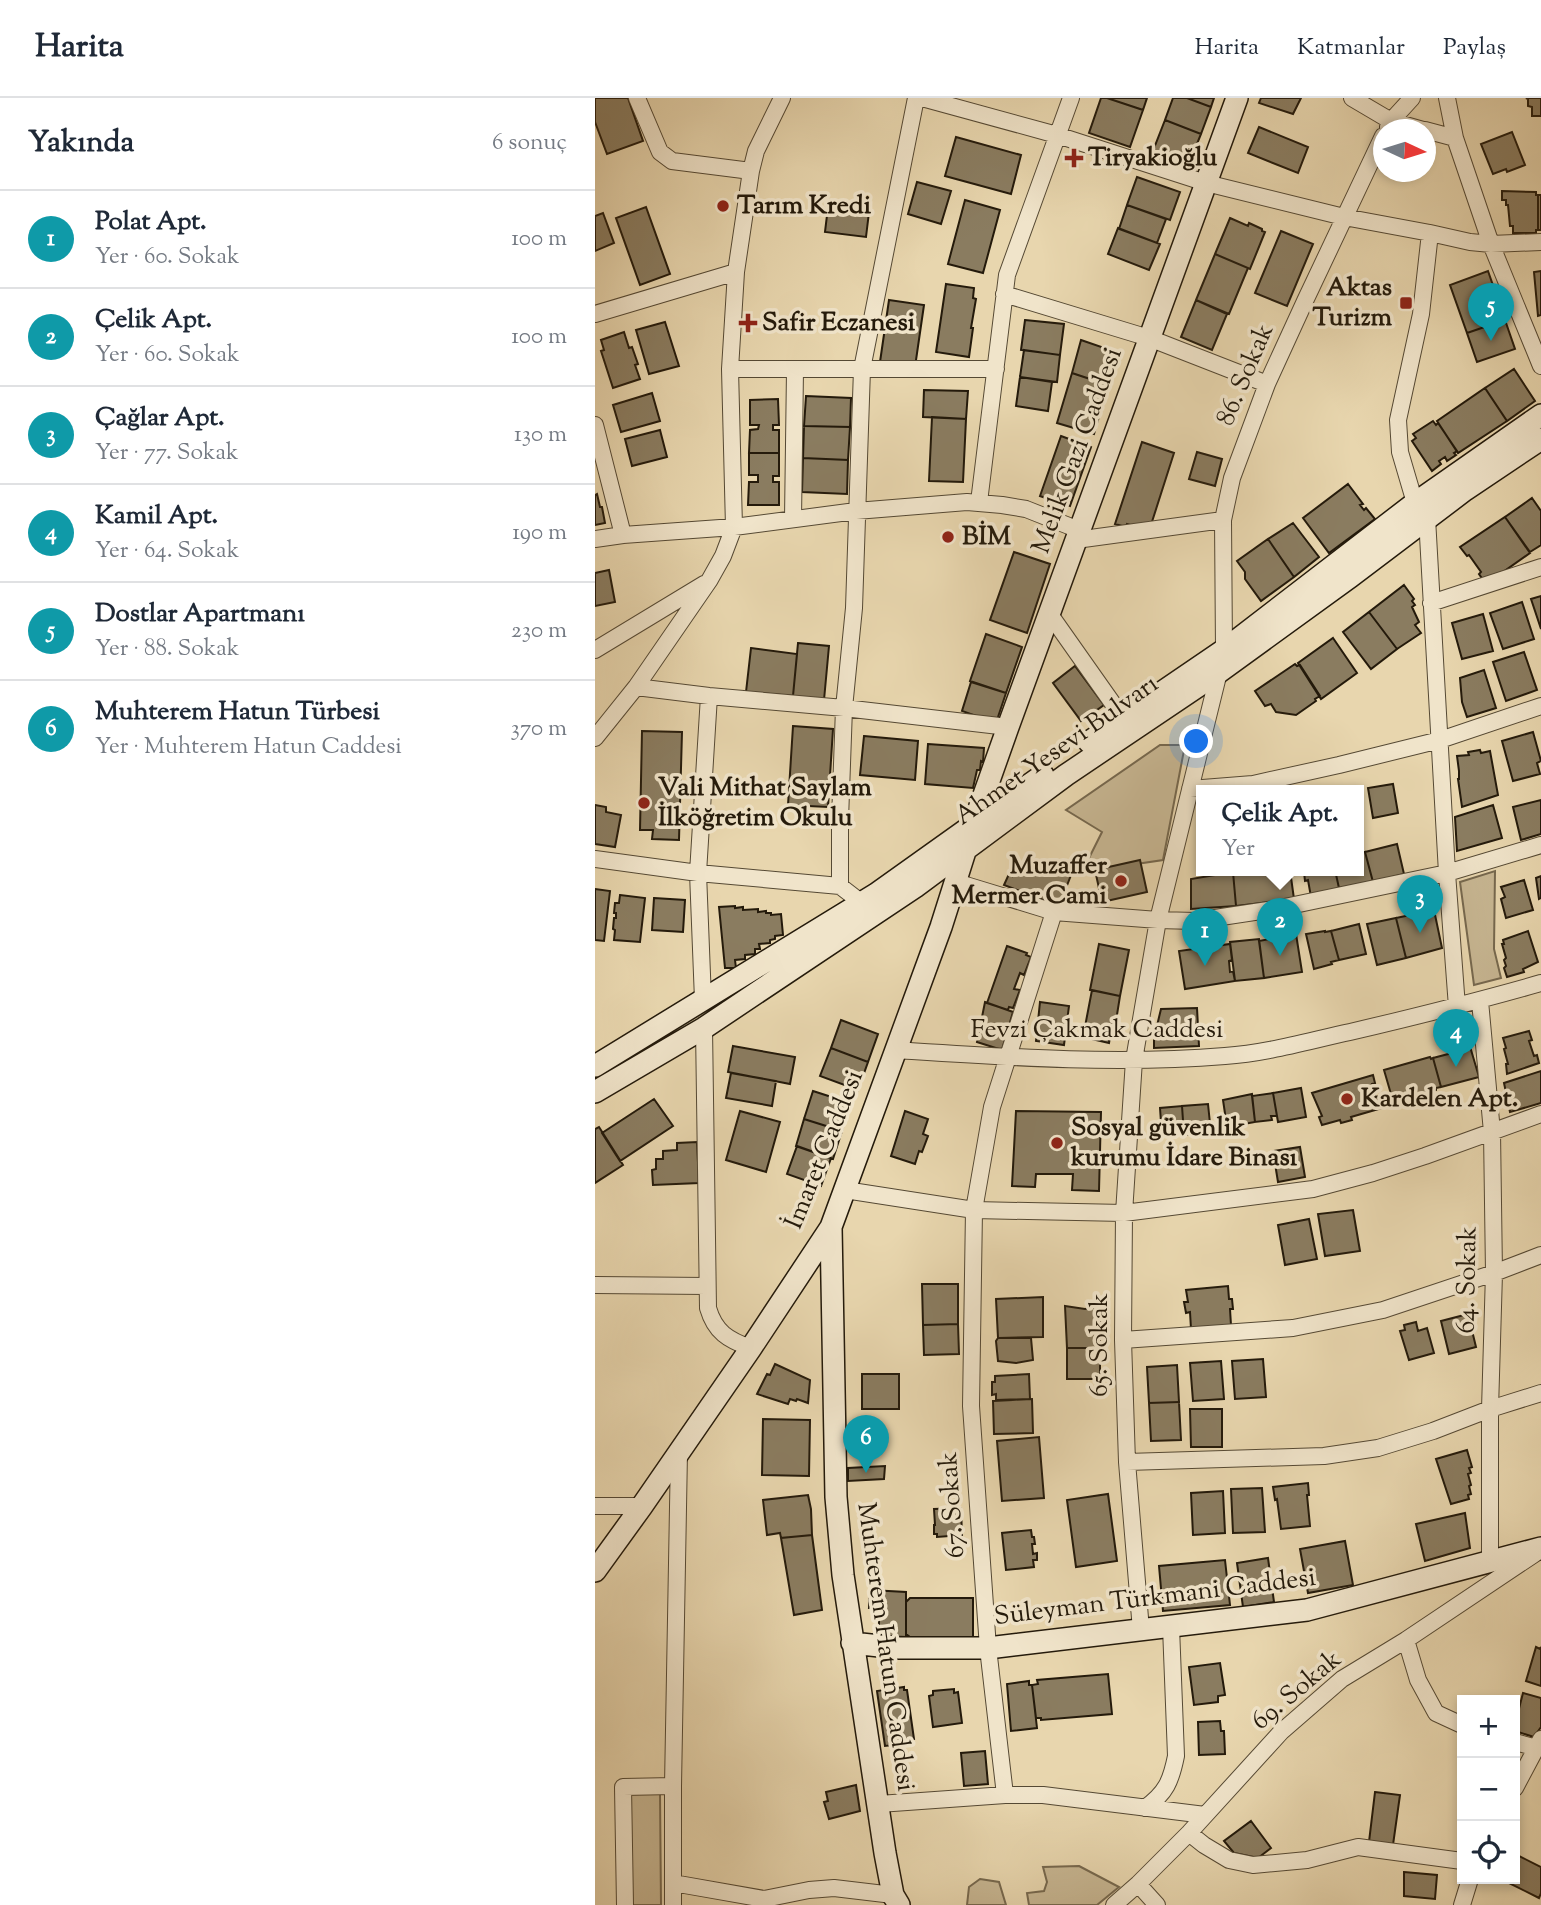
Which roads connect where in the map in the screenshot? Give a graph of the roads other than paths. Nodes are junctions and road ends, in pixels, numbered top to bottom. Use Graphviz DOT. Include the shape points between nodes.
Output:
graph roads {
  1 [pos="637,98"];
  2 [pos="782,98"];
  3 [pos="916,98"];
  4 [pos="922,98"];
  5 [pos="1071,98"];
  6 [pos="1237,98"];
  7 [pos="1352,98"];
  8 [pos="1412,98"];
  9 [pos="1447,98"];
  10 [pos="1376,119"];
  11 [pos="1395,119"];
  12 [pos="1436,133"];
  13 [pos="1057,135"];
  14 [pos="1455,138"];
  15 [pos="1373,158"];
  16 [pos="751,171"];
  17 [pos="1206,183"];
  18 [pos="1344,217"];
  19 [pos="1430,233"];
  20 [pos="1541,242"];
  21 [pos="1491,244"];
  22 [pos="736,272"];
  23 [pos="1004,294"];
  24 [pos="595,314"];
  25 [pos="1149,338"];
  26 [pos="1541,366"];
  27 [pos="730,369"];
  28 [pos="862,369"];
  29 [pos="996,369"];
  30 [pos="795,370"];
  31 [pos="1267,384"];
  32 [pos="1541,415"];
  33 [pos="595,425"];
  34 [pos="1541,439"];
  35 [pos="979,502"];
  36 [pos="856,511"];
  37 [pos="1421,511"];
  38 [pos="793,519"];
  39 [pos="1223,520"];
  40 [pos="734,527"];
  41 [pos="624,535"];
  42 [pos="1078,535"];
  43 [pos="595,539"];
  44 [pos="1541,567"];
  45 [pos="709,581"];
  46 [pos="1431,603"];
  47 [pos="1049,613"];
  48 [pos="595,650"];
  49 [pos="1224,650"];
  50 [pos="1219,672"];
  51 [pos="636,687"];
  52 [pos="709,696"];
  53 [pos="1541,706"];
  54 [pos="844,708"];
  55 [pos="1123,718"];
  56 [pos="1008,727"];
  57 [pos="595,738"];
  58 [pos="1440,740"];
  59 [pos="1232,785"];
  60 [pos="1196,788"];
  61 [pos="1190,789"];
  62 [pos="974,823"];
  63 [pos="1541,845"];
  64 [pos="965,851"];
  65 [pos="595,859"];
  66 [pos="698,873"];
  67 [pos="1447,873"];
  68 [pos="956,882"];
  69 [pos="840,886"];
  70 [pos="862,903"];
  71 [pos="1054,912"];
  72 [pos="1158,920"];
  73 [pos="1541,983"];
  74 [pos="703,999"];
  75 [pos="1480,1000"];
  76 [pos="1457,1007"];
  77 [pos="704,1028"];
  78 [pos="895,1050"];
  79 [pos="1007,1057"];
  80 [pos="1134,1060"];
  81 [pos="595,1066"];
  82 [pos="595,1092"];
  83 [pos="1541,1114"];
  84 [pos="1492,1132"];
  85 [pos="845,1190"];
  86 [pos="974,1210"];
  87 [pos="1124,1213"];
  88 [pos="831,1227"];
  89 [pos="1541,1255"];
  90 [pos="1494,1273"];
  91 [pos="595,1286"];
  92 [pos="707,1286"];
  93 [pos="1123,1340"];
  94 [pos="751,1348"];
  95 [pos="1541,1393"];
  96 [pos="1490,1409"];
  97 [pos="679,1452"];
  98 [pos="1128,1462"];
  99 [pos="595,1506"];
  100 [pos="642,1506"];
  101 [pos="1541,1549"];
  102 [pos="1490,1560"];
  103 [pos="595,1571"];
  104 [pos="1171,1627"];
  105 [pos="1142,1630"];
  106 [pos="1406,1640"];
  107 [pos="852,1643"];
  108 [pos="988,1648"];
  109 [pos="1457,1724"];
  110 [pos="1520,1742"];
  111 [pos="1539,1743"];
  112 [pos="1520,1779"];
  113 [pos="673,1786"];
  114 [pos="1005,1795"];
  115 [pos="879,1804"];
  116 [pos="1145,1808"];
  117 [pos="1205,1815"];
  118 [pos="1189,1833"];
  119 [pos="1457,1860"];
  120 [pos="673,1883"];
  121 [pos="1138,1884"];
  122 [pos="1468,1884"];
  123 [pos="896,1900"];
  124 [pos="625,1905"];
  125 [pos="673,1905"];
  126 [pos="1114,1905"];
  127 [pos="1157,1905"];
  128 [pos="1462,1905"];
  1 -- 16 [label="street" via="664,156 672,161"];
  2 -- 16 [label="street"];
  3 -- 28 [label="street"];
  4 -- 13 [label="street"];
  5 -- 13 [label="street"];
  6 -- 17 [label="street, Melik Gazi Caddesi"];
  7 -- 10 [label="street"];
  8 -- 11 [label="street, 86. Sokak"];
  9 -- 14 [label="street"];
  12 -- 14 [label="street"];
  13 -- 17 [label="street"];
  13 -- 23 [label="street"];
  14 -- 21 [label="street"];
  15 -- 18 [label="street, 86. Sokak"];
  16 -- 22 [label="street"];
  17 -- 18 [label="street"];
  17 -- 25 [label="street, Melik Gazi Caddesi"];
  18 -- 19 [label="street"];
  18 -- 31 [label="street, 86. Sokak"];
  19 -- 21 [label="street"];
  19 -- 37 [label="street" via="1420,314 1398,420 1400,452"];
  20 -- 21 [label="street"];
  21 -- 26 [label="street"];
  22 -- 24 [label="street"];
  22 -- 27 [label="street"];
  23 -- 25 [label="street"];
  23 -- 29 [label="street"];
  25 -- 31 [label="street"];
  25 -- 42 [label="street, Melik Gazi Caddesi"];
  27 -- 30 [label="street"];
  27 -- 40 [label="street"];
  28 -- 29 [label="street"];
  28 -- 30 [label="street"];
  28 -- 36 [label="street"];
  29 -- 35 [label="street"];
  30 -- 38 [label="street"];
  31 -- 39 [label="street, 86. Sokak" via="1231,478"];
  32 -- 37 [label="street, Ahmet Yesevi Bulvarı"];
  33 -- 41 [label="street"];
  34 -- 37 [label="street, Ahmet Yesevi Bulvarı" via="1465,490"];
  35 -- 36 [label="street"];
  35 -- 42 [label="street" via="1026,509"];
  36 -- 38 [label="street"];
  36 -- 54 [label="street" via="854,608"];
  37 -- 46 [label="street"];
  37 -- 49 [label="street, Ahmet Yesevi Bulvarı"];
  37 -- 50 [label="street, Ahmet Yesevi Bulvarı"];
  38 -- 40 [label="street"];
  39 -- 42 [label="street"];
  39 -- 49 [label="street, 86. Sokak"];
  40 -- 41 [label="street"];
  40 -- 45 [label="street"];
  41 -- 43 [label="street"];
  42 -- 47 [label="street, Melik Gazi Caddesi"];
  44 -- 46 [label="street"];
  45 -- 48 [label="street"];
  45 -- 51 [label="street"];
  46 -- 58 [label="street"];
  47 -- 55 [label="street"];
  47 -- 56 [label="street, Melik Gazi Caddesi"];
  49 -- 55 [label="street, Ahmet Yesevi Bulvarı"];
  50 -- 61 [label="street, 65. Sokak"];
  50 -- 64 [label="street, Ahmet Yesevi Bulvarı" via="1066,775"];
  51 -- 52 [label="street"];
  51 -- 57 [label="street"];
  52 -- 54 [label="street"];
  52 -- 66 [label="street"];
  53 -- 58 [label="street"];
  54 -- 56 [label="street"];
  54 -- 69 [label="street"];
  55 -- 62 [label="street, Ahmet Yesevi Bulvarı"];
  56 -- 62 [label="street, Melik Gazi Caddesi"];
  58 -- 59 [label="street"];
  58 -- 67 [label="street"];
  60 -- 61 [label="street"];
  61 -- 72 [label="street, 65. Sokak"];
  62 -- 64 [label="street, İmaret Caddesi"];
  62 -- 70 [label="street, Ahmet Yesevi Bulvarı"];
  63 -- 67 [label="street"];
  64 -- 68 [label="street, İmaret Caddesi"];
  64 -- 77 [label="street, Ahmet Yesevi Bulvarı"];
  65 -- 66 [label="street"];
  66 -- 69 [label="street"];
  66 -- 74 [label="street"];
  67 -- 72 [label="street" via="1275,909 1195,921"];
  67 -- 76 [label="street"];
  68 -- 71 [label="street"];
  68 -- 78 [label="street, İmaret Caddesi"];
  69 -- 70 [label="street"];
  70 -- 74 [label="street, Ahmet Yesevi Bulvarı"];
  71 -- 72 [label="street"];
  71 -- 79 [label="street, 67. Sokak"];
  72 -- 80 [label="street, 65. Sokak"];
  73 -- 75 [label="street, Fevzi Çakmak Caddesi"];
  74 -- 81 [label="street, Ahmet Yesevi Bulvarı"];
  75 -- 76 [label="street, Fevzi Çakmak Caddesi"];
  75 -- 84 [label="street, 64. Sokak"];
  76 -- 80 [label="street, Fevzi Çakmak Caddesi" via="1279,1049"];
  77 -- 82 [label="street, Ahmet Yesevi Bulvarı"];
  77 -- 92 [label="street"];
  78 -- 79 [label="street, Fevzi Çakmak Caddesi"];
  78 -- 85 [label="street, İmaret Caddesi"];
  79 -- 80 [label="street, Fevzi Çakmak Caddesi"];
  79 -- 86 [label="street, 67. Sokak" via="992,1107"];
  80 -- 87 [label="street, 65. Sokak"];
  83 -- 84 [label="street"];
  84 -- 87 [label="street" via="1313,1189"];
  84 -- 90 [label="street, 64. Sokak"];
  85 -- 86 [label="street"];
  85 -- 88 [label="street, İmaret Caddesi"];
  86 -- 87 [label="street"];
  86 -- 108 [label="street, 67. Sokak" via="971,1406"];
  87 -- 93 [label="street, 65. Sokak"];
  88 -- 94 [label="street, İmaret Caddesi"];
  88 -- 107 [label="street, Muhterem Hatun Caddesi" via="836,1497"];
  89 -- 90 [label="street"];
  90 -- 93 [label="street" via="1383,1310 1293,1328"];
  90 -- 96 [label="street, 64. Sokak"];
  91 -- 92 [label="street"];
  92 -- 94 [label="street" via="712,1322 736,1343"];
  93 -- 98 [label="street, 65. Sokak"];
  94 -- 97 [label="street, İmaret Caddesi"];
  95 -- 96 [label="street"];
  96 -- 98 [label="street" via="1378,1448 1324,1456"];
  96 -- 102 [label="street, 64. Sokak"];
  97 -- 100 [label="street, İmaret Caddesi"];
  97 -- 113 [label="street"];
  98 -- 105 [label="street, 65. Sokak"];
  99 -- 100 [label="street"];
  100 -- 103 [label="street, İmaret Caddesi"];
  101 -- 102 [label="street, Süleyman Türkmani Caddesi"];
  101 -- 106 [label="street, 69. Sokak"];
  102 -- 104 [label="street, Süleyman Türkmani Caddesi" via="1307,1610"];
  104 -- 105 [label="street, Süleyman Türkmani Caddesi"];
  104 -- 116 [label="street" via="1176,1756 1166,1788"];
  105 -- 108 [label="street, Süleyman Türkmani Caddesi"];
  106 -- 109 [label="street" via="1418,1680 1436,1713"];
  106 -- 117 [label="street, 69. Sokak" via="1342,1679 1281,1732"];
  107 -- 108 [label="street, Süleyman Türkmani Caddesi"];
  107 -- 115 [label="street, Muhterem Hatun Caddesi"];
  108 -- 114 [label="street, 67. Sokak"];
  110 -- 111 [label="street"];
  111 -- 112 [label="street"];
  113 -- 120 [label="street"];
  113 -- 124 [label="street" via="623,1787"];
  114 -- 115 [label="street"];
  114 -- 116 [label="street" via="1043,1795"];
  115 -- 123 [label="street, Muhterem Hatun Caddesi"];
  116 -- 117 [label="street"];
  117 -- 118 [label="street, 69. Sokak"];
  118 -- 119 [label="street" via="1229,1860 1253,1865 1307,1860 1358,1847"];
  118 -- 121 [label="street, 69. Sokak"];
  120 -- 123 [label="street" via="764,1899 834,1888"];
  120 -- 125 [label="street"];
  121 -- 126 [label="street, 69. Sokak"];
  121 -- 127 [label="street"];
  122 -- 128 [label="street"];
}
